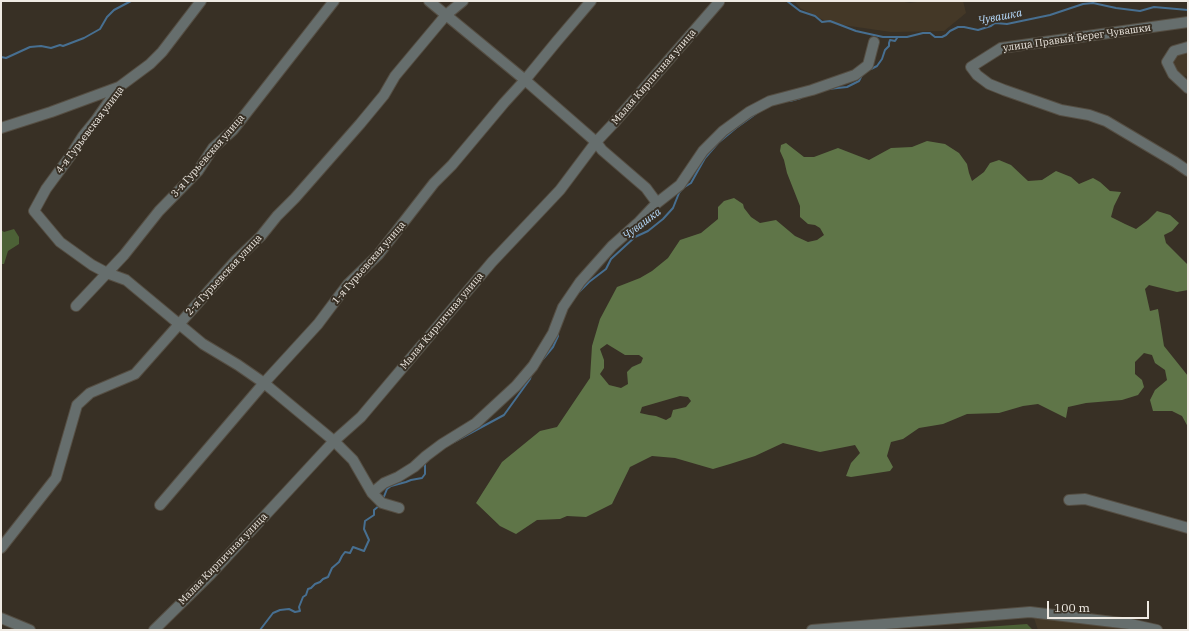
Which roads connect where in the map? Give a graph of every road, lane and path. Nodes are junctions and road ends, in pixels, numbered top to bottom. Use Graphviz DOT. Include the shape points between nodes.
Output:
graph roads {
  1 [pos="201,1"];
  2 [pos="334,1"];
  3 [pos="429,1"];
  4 [pos="463,1"];
  5 [pos="591,1"];
  6 [pos="719,2"];
  7 [pos="446,15"];
  8 [pos="1188,22"];
  9 [pos="874,42"];
  10 [pos="1188,47"];
  11 [pos="525,80"];
  12 [pos="119,87"];
  13 [pos="1188,88"];
  14 [pos="1,128"];
  15 [pos="596,142"];
  16 [pos="1188,171"];
  17 [pos="656,203"];
  18 [pos="106,273"];
  19 [pos="76,306"];
  20 [pos="180,323"];
  21 [pos="264,383"];
  22 [pos="334,441"];
  23 [pos="372,493"];
  24 [pos="1069,500"];
  25 [pos="160,505"];
  26 [pos="399,508"];
  27 [pos="1188,528"];
  28 [pos="1,548"];
  29 [pos="1,618"];
  30 [pos="30,630"];
  31 [pos="154,630"];
  32 [pos="812,630"];
  33 [pos="1157,630"];
  1 -- 12 [label="street, 4-я Гурьевская улица" via="150,64"];
  2 -- 18 [label="street, 3-я Гурьевская улица" via="233,130 213,148 198,171"];
  3 -- 7 [label="street"];
  4 -- 7 [label="street, 2-я Гурьевская улица"];
  5 -- 11 [label="street, 1-я Гурьевская улица"];
  6 -- 15 [label="street, Малая Кирпичная улица"];
  7 -- 11 [label="street"];
  7 -- 20 [label="street, 2-я Гурьевская улица" via="395,76 384,95 360,124"];
  8 -- 16 [label="street, улица Правый Берег Чувашки" via="1001,48 971,67 989,84 1061,110 1106,121"];
  9 -- 17 [label="street" via="868,65 855,75 770,101 749,112 723,131 703,151 680,185"];
  10 -- 13 [label="street" via="1174,51 1167,62 1173,74"];
  11 -- 15 [label="street"];
  11 -- 21 [label="street, 1-я Гурьевская улица" via="434,183 378,255 348,284 318,324"];
  12 -- 14 [label="street"];
  12 -- 18 [label="street, 4-я Гурьевская улица" via="46,189 34,211 60,242"];
  15 -- 17 [label="street" via="646,188"];
  15 -- 22 [label="street, Малая Кирпичная улица" via="560,190 492,262 361,417"];
  17 -- 23 [label="street" via="580,282 562,307 553,334 533,366 516,386 476,423 442,444 414,467 384,482"];
  18 -- 19 [label="street, 3-я Гурьевская улица"];
  18 -- 20 [label="street" via="126,280"];
  20 -- 21 [label="street" via="203,344"];
  20 -- 28 [label="street, 2-я Гурьевская улица" via="135,374 90,393 77,405 56,478"];
  21 -- 22 [label="street"];
  21 -- 25 [label="street, 1-я Гурьевская улица"];
  22 -- 23 [label="street" via="353,460"];
  22 -- 31 [label="street, Малая Кирпичная улица" via="210,575"];
  23 -- 26 [label="street" via="382,503"];
  24 -- 27 [label="street" via="1086,499"];
  29 -- 30 [label="street"];
  32 -- 33 [label="street" via="1030,612 1130,624"];
}
